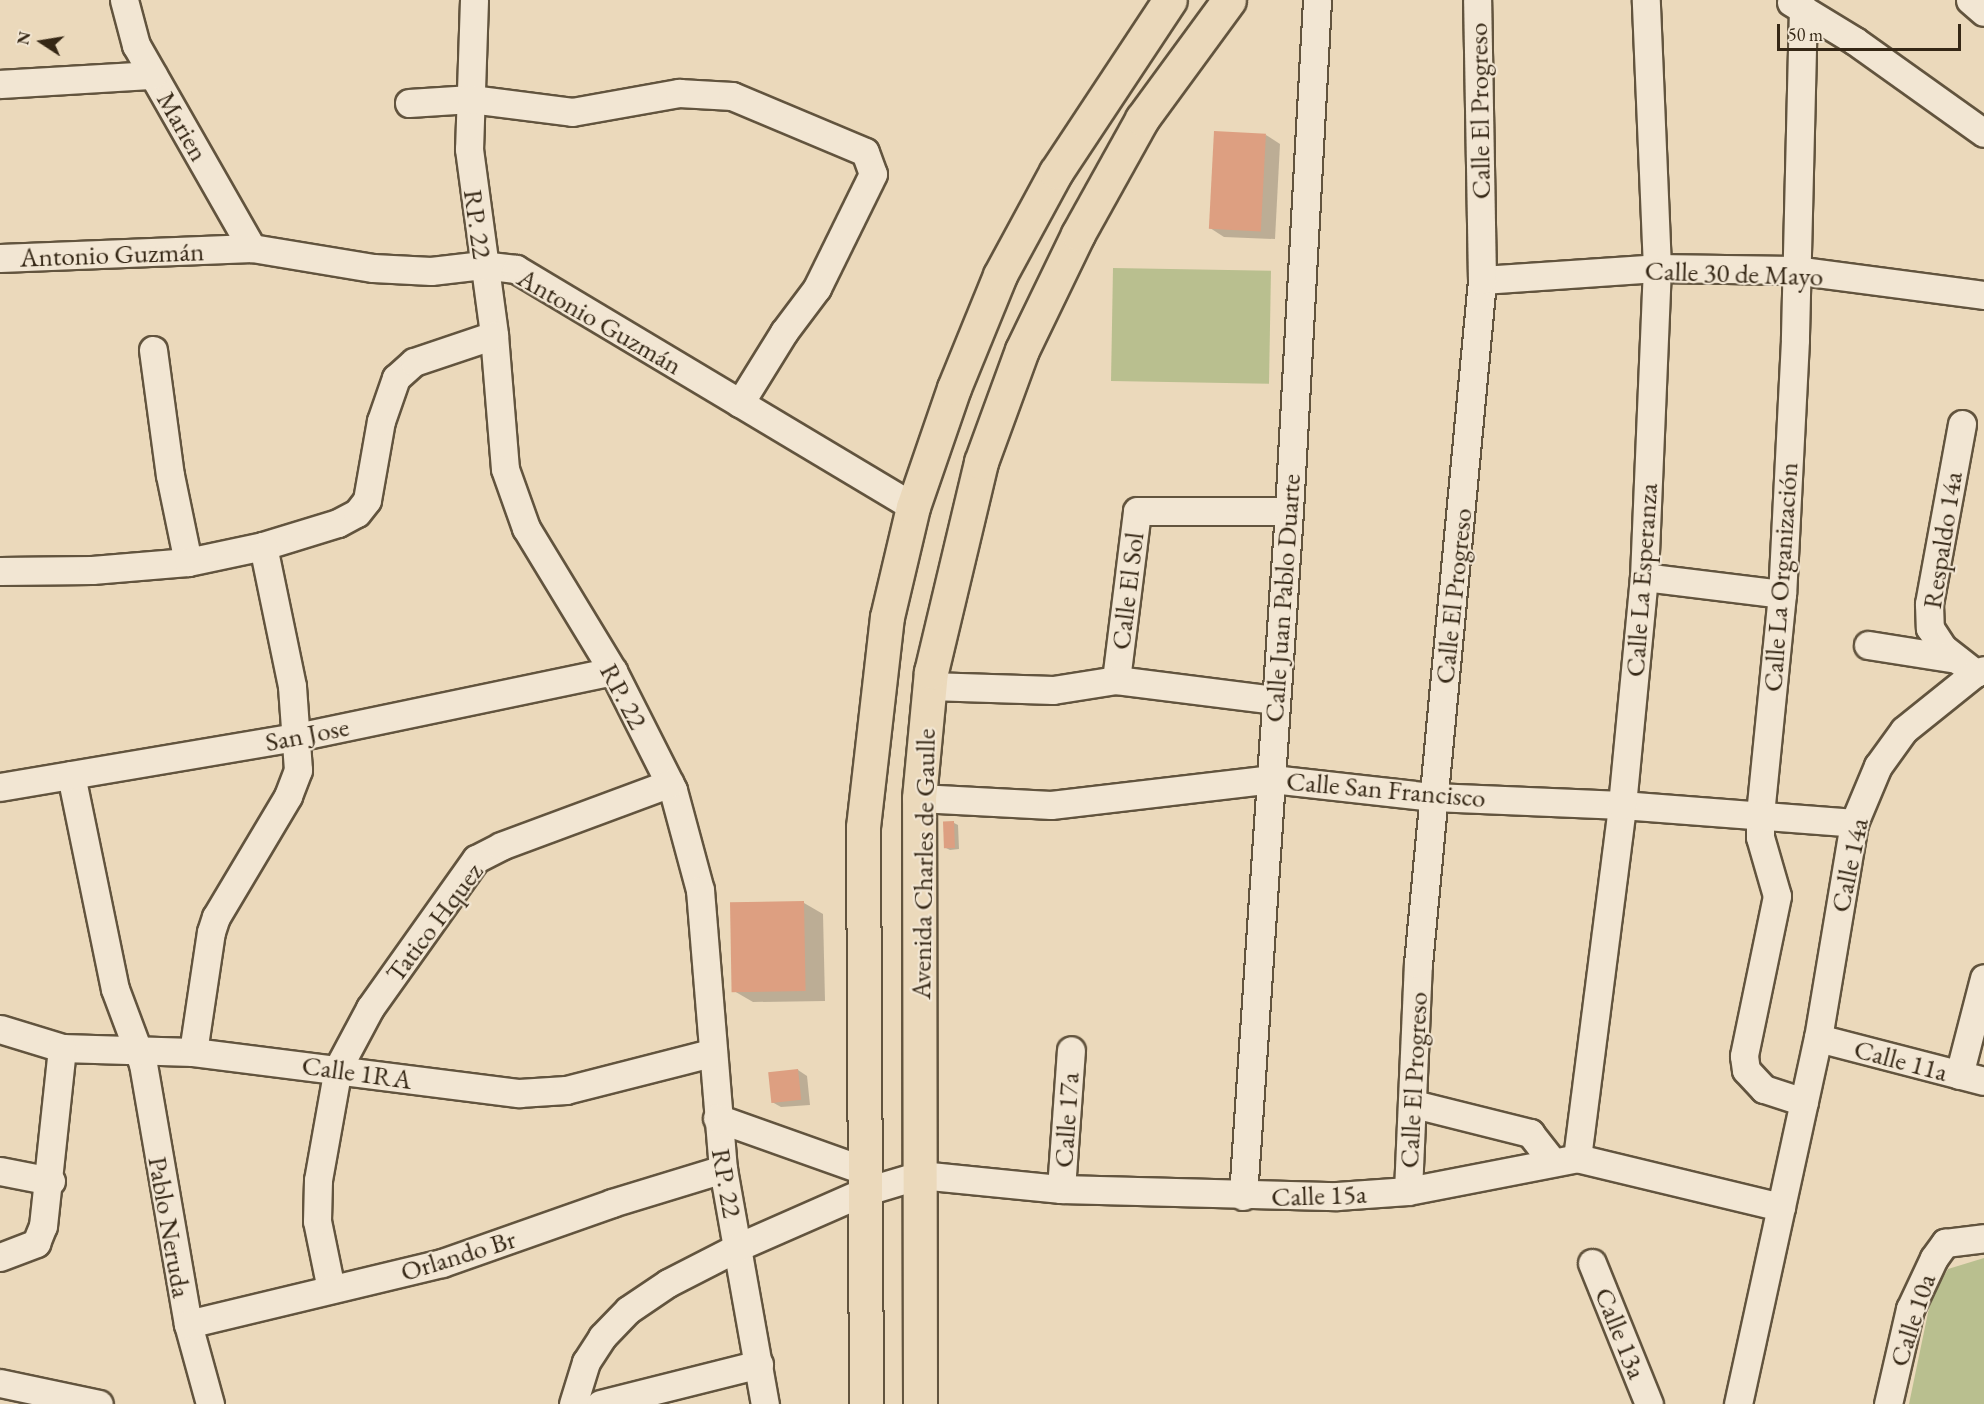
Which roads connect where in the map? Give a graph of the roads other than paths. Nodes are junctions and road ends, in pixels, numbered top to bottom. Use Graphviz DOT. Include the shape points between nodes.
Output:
graph roads {
  1 [pos="124,0"];
  2 [pos="474,0"];
  3 [pos="1170,0"];
  4 [pos="1229,0"];
  5 [pos="1317,0"];
  6 [pos="1477,0"];
  7 [pos="1646,0"];
  8 [pos="1970,0"];
  9 [pos="1795,4"];
  10 [pos="1984,12"];
  11 [pos="153,75"];
  12 [pos="0,84"];
  13 [pos="471,99"];
  14 [pos="409,103"];
  15 [pos="1984,132"];
  16 [pos="252,248"];
  17 [pos="0,258"];
  18 [pos="483,265"];
  19 [pos="1657,268"];
  20 [pos="1794,270"];
  21 [pos="1482,280"];
  22 [pos="1984,295"];
  23 [pos="494,335"];
  24 [pos="153,350"];
  25 [pos="740,403"];
  26 [pos="1962,424"];
  27 [pos="913,507"];
  28 [pos="1289,511"];
  29 [pos="263,546"];
  30 [pos="188,562"];
  31 [pos="0,571"];
  32 [pos="1644,576"];
  33 [pos="1782,594"];
  34 [pos="1868,645"];
  35 [pos="1972,667"];
  36 [pos="613,671"];
  37 [pos="1116,680"];
  38 [pos="929,686"];
  39 [pos="1274,700"];
  40 [pos="297,737"];
  41 [pos="71,775"];
  42 [pos="1272,779"];
  43 [pos="670,783"];
  44 [pos="0,787"];
  45 [pos="1433,797"];
  46 [pos="919,798"];
  47 [pos="1622,805"];
  48 [pos="1760,814"];
  49 [pos="1854,823"];
  50 [pos="1984,978"];
  51 [pos="0,1029"];
  52 [pos="1818,1038"];
  53 [pos="62,1048"];
  54 [pos="135,1050"];
  55 [pos="1071,1050"];
  56 [pos="193,1052"];
  57 [pos="711,1053"];
  58 [pos="338,1068"];
  59 [pos="1972,1078"];
  60 [pos="1804,1102"];
  61 [pos="1414,1104"];
  62 [pos="717,1118"];
  63 [pos="1565,1160"];
  64 [pos="723,1169"];
  65 [pos="0,1171"];
  66 [pos="920,1175"];
  67 [pos="51,1181"];
  68 [pos="863,1181"];
  69 [pos="1060,1190"];
  70 [pos="1408,1191"];
  71 [pos="1244,1197"];
  72 [pos="1781,1207"];
  73 [pos="1984,1238"];
  74 [pos="738,1247"];
  75 [pos="0,1257"];
  76 [pos="1592,1263"];
  77 [pos="331,1289"];
  78 [pos="188,1324"];
  79 [pos="759,1364"];
  80 [pos="15,1392"];
  81 [pos="99,1404"];
  82 [pos="210,1404"];
  83 [pos="573,1404"];
  84 [pos="600,1404"];
  85 [pos="765,1404"];
  86 [pos="866,1404"];
  87 [pos="920,1404"];
  88 [pos="1649,1404"];
  89 [pos="1738,1404"];
  90 [pos="1888,1404"];
  1 -- 11 [label="street, Marien" via="136,45"];
  2 -- 13 [label="street, RP. 22"];
  3 -- 27 [label="main road, Avenida Charles de Gaulle" via="1056,172 1000,275 954,388"];
  4 -- 38 [label="main road, Avenida Charles de Gaulle" via="1142,119 1078,234 1022,350 981,462"];
  5 -- 28 [label="street, Calle Juan Pablo Duarte"];
  6 -- 21 [label="street, Calle El Progreso"];
  7 -- 19 [label="street, Calle La Esperanza"];
  8 -- 10 [label="street"];
  9 -- 15 [label="street"];
  9 -- 20 [label="street, Calle La Organización"];
  11 -- 12 [label="street"];
  11 -- 16 [label="street, Marien"];
  13 -- 14 [label="street"];
  13 -- 18 [label="street, RP. 22" via="469,149"];
  13 -- 25 [label="street" via="572,112 679,93 732,96 865,152 873,174 817,288"];
  16 -- 17 [label="street, Antonio Guzmán"];
  16 -- 18 [label="street, Antonio Guzmán" via="374,268 431,271"];
  18 -- 23 [label="street, RP. 22"];
  18 -- 25 [label="street, Antonio Guzmán" via="516,269"];
  19 -- 20 [label="street, Calle 30 de Mayo"];
  19 -- 21 [label="street, Calle 30 de Mayo"];
  19 -- 32 [label="street, Calle La Esperanza"];
  20 -- 22 [label="street, Calle 30 de Mayo"];
  20 -- 33 [label="street, Calle La Organización" via="1795,340"];
  21 -- 45 [label="street, Calle El Progreso"];
  23 -- 29 [label="street" via="414,362 396,378 381,421 367,500 357,513"];
  23 -- 36 [label="street, RP. 22" via="505,468 517,508"];
  24 -- 30 [label="street" via="170,475"];
  25 -- 27 [label="street, Antonio Guzmán"];
  26 -- 35 [label="street, Respaldo 14a" via="1929,604 1930,628 1942,648"];
  27 -- 68 [label="main road, Avenida Charles de Gaulle" via="887,616 863,827"];
  28 -- 37 [label="street, Calle El Sol" via="1137,511"];
  28 -- 39 [label="street, Calle Juan Pablo Duarte"];
  29 -- 30 [label="street"];
  29 -- 40 [label="street" via="292,686"];
  30 -- 31 [label="street" via="92,570"];
  32 -- 33 [label="street"];
  32 -- 47 [label="street, Calle La Esperanza"];
  33 -- 48 [label="street, Calle La Organización"];
  34 -- 35 [label="street"];
  35 -- 49 [label="street, Calle 14a" via="1904,730 1878,765"];
  36 -- 40 [label="street, San Jose"];
  36 -- 43 [label="street, RP. 22"];
  37 -- 38 [label="street" via="1053,690"];
  37 -- 39 [label="street"];
  38 -- 46 [label="main road, Avenida Charles de Gaulle"];
  39 -- 42 [label="street, Calle Juan Pablo Duarte"];
  40 -- 41 [label="street, San Jose"];
  40 -- 56 [label="street" via="298,770 288,796 211,932"];
  41 -- 44 [label="street, San Jose"];
  41 -- 54 [label="street, Pablo Neruda" via="116,989"];
  42 -- 45 [label="street, Calle San Francisco"];
  42 -- 46 [label="street, Calle San Francisco" via="1051,805"];
  42 -- 71 [label="street, Calle Juan Pablo Duarte"];
  43 -- 57 [label="street, RP. 22" via="700,890"];
  43 -- 58 [label="street, Tatico Hquez" via="501,846 476,860 370,1008"];
  45 -- 47 [label="street, Calle San Francisco"];
  45 -- 61 [label="street, Calle El Progreso" via="1419,964"];
  46 -- 66 [label="main road, Avenida Charles de Gaulle"];
  47 -- 48 [label="street, Calle San Francisco"];
  47 -- 63 [label="street, Calle La Esperanza"];
  48 -- 49 [label="street, Calle San Francisco"];
  48 -- 60 [label="street, Calle La Organización" via="1760,837 1777,896 1746,1042 1746,1070 1764,1089"];
  49 -- 52 [label="street, Calle 14a"];
  50 -- 59 [label="street"];
  51 -- 53 [label="street, Calle 1RA"];
  52 -- 59 [label="street, Calle 11a"];
  52 -- 60 [label="street, Calle 14a"];
  53 -- 54 [label="street, Calle 1RA"];
  53 -- 67 [label="street"];
  54 -- 56 [label="street, Calle 1RA"];
  54 -- 78 [label="street, Pablo Neruda" via="142,1064"];
  55 -- 69 [label="street, Calle 17a"];
  56 -- 58 [label="street, Calle 1RA"];
  57 -- 58 [label="street, Calle 1RA" via="540,1094"];
  57 -- 62 [label="street, RP. 22"];
  58 -- 77 [label="street, Tatico Hquez" via="318,1180 317,1221"];
  60 -- 72 [label="street, Calle 14a"];
  61 -- 63 [label="street" via="1530,1132"];
  61 -- 70 [label="street, Calle El Progreso"];
  62 -- 64 [label="street, RP. 22"];
  62 -- 68 [label="street"];
  63 -- 70 [label="street, Calle 15a"];
  63 -- 72 [label="street, Calle 15a"];
  64 -- 74 [label="street, RP. 22"];
  64 -- 77 [label="street, Orlando Br" via="442,1263"];
  65 -- 67 [label="street"];
  66 -- 68 [label="street"];
  66 -- 69 [label="street, Calle 15a"];
  66 -- 87 [label="main road, Avenida Charles de Gaulle"];
  67 -- 75 [label="street" via="44,1226 36,1243"];
  68 -- 74 [label="street"];
  68 -- 86 [label="main road, Avenida Charles de Gaulle"];
  69 -- 71 [label="street, Calle 15a"];
  70 -- 71 [label="street, Calle 15a"];
  72 -- 89 [label="street, Calle 14a"];
  73 -- 90 [label="street, Calle 10a" via="1945,1243 1934,1258 1910,1309"];
  74 -- 79 [label="street, RP. 22"];
  74 -- 83 [label="street" via="668,1283 628,1311 602,1337 586,1362"];
  76 -- 88 [label="street, Calle 13a"];
  77 -- 78 [label="street, Orlando Br"];
  78 -- 82 [label="street, Pablo Neruda"];
  79 -- 84 [label="street"];
  79 -- 85 [label="street, RP. 22"];
  80 -- 81 [label="street"];
}
